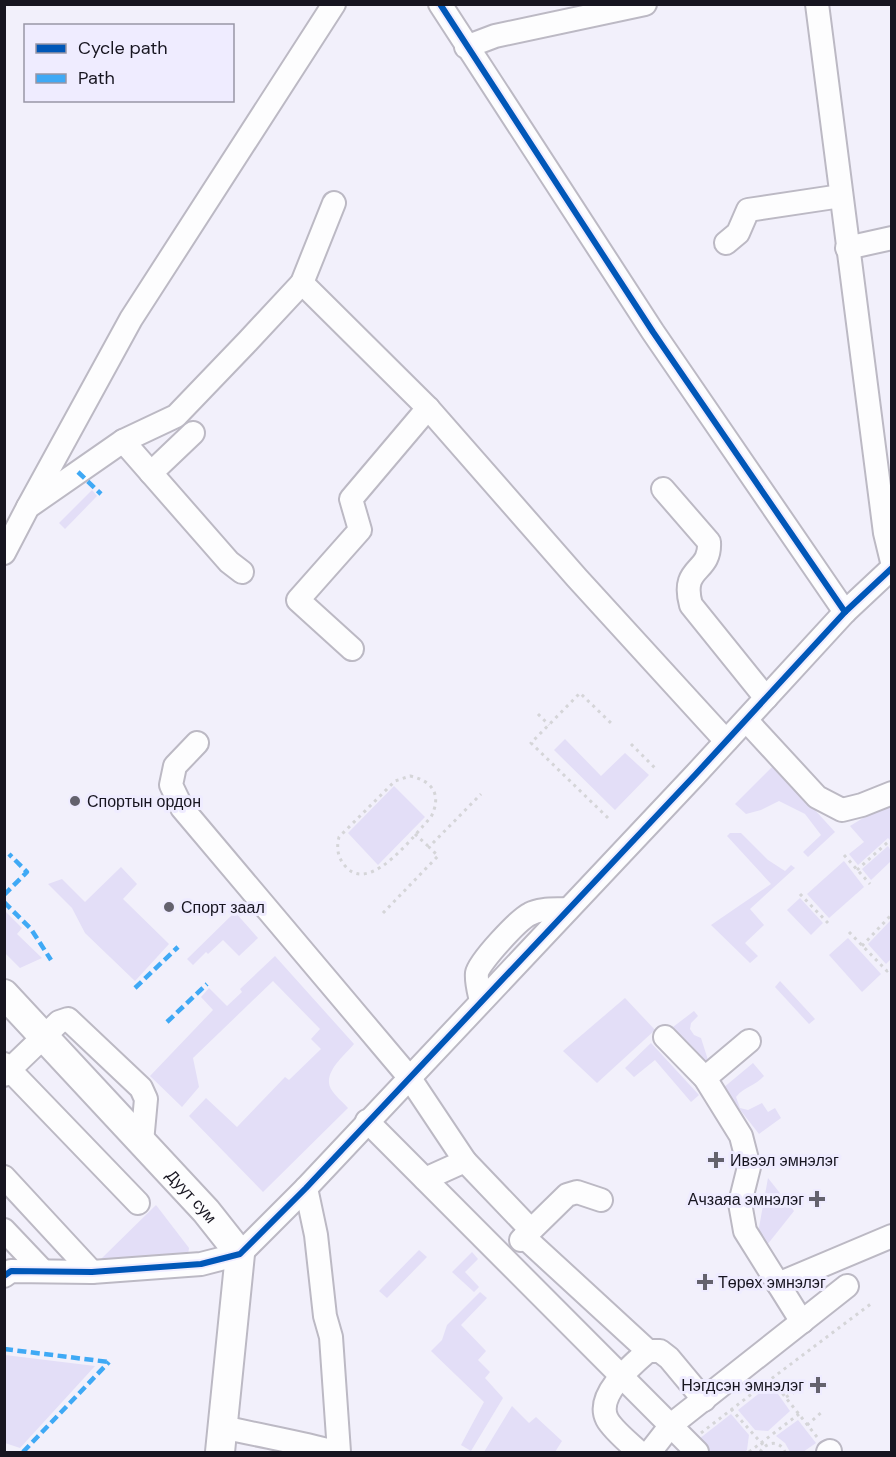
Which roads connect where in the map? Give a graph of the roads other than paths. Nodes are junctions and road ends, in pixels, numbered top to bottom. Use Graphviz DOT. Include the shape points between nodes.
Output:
graph roads {
  1 [pos="334,4"];
  2 [pos="440,4"];
  3 [pos="645,4"];
  4 [pos="817,4"];
  5 [pos="466,47"];
  6 [pos="841,196"];
  7 [pos="334,203"];
  8 [pos="891,238"];
  9 [pos="726,243"];
  10 [pos="847,249"];
  11 [pos="302,283"];
  12 [pos="428,408"];
  13 [pos="193,433"];
  14 [pos="123,441"];
  15 [pos="151,474"];
  16 [pos="663,489"];
  17 [pos="28,507"];
  18 [pos="888,532"];
  19 [pos="4,553"];
  20 [pos="891,562"];
  21 [pos="891,568"];
  22 [pos="242,572"];
  23 [pos="845,612"];
  24 [pos="351,650"];
  25 [pos="766,698"];
  26 [pos="746,720"];
  27 [pos="726,741"];
  28 [pos="197,743"];
  29 [pos="891,793"];
  30 [pos="4,994"];
  31 [pos="44,1036"];
  32 [pos="665,1037"];
  33 [pos="749,1041"];
  34 [pos="6,1069"];
  35 [pos="409,1077"];
  36 [pos="705,1078"];
  37 [pos="368,1121"];
  38 [pos="465,1161"];
  39 [pos="4,1177"];
  40 [pos="425,1179"];
  41 [pos="306,1188"];
  42 [pos="601,1200"];
  43 [pos="138,1203"];
  44 [pos="4,1230"];
  45 [pos="527,1234"];
  46 [pos="891,1236"];
  47 [pos="240,1254"];
  48 [pos="504,1258"];
  49 [pos="42,1270"];
  50 [pos="92,1272"];
  51 [pos="4,1276"];
  52 [pos="778,1284"];
  53 [pos="847,1286"];
  54 [pos="802,1323"];
  55 [pos="648,1351"];
  56 [pos="621,1375"];
  57 [pos="704,1400"];
  58 [pos="671,1425"];
  59 [pos="222,1440"];
  60 [pos="699,1443"];
  61 [pos="267,1445"];
  62 [pos="286,1452"];
  63 [pos="337,1452"];
  64 [pos="639,1452"];
  65 [pos="650,1452"];
  1 -- 17 [label="street" via="131,319"];
  2 -- 5 [label="street"];
  3 -- 5 [label="street" via="495,36"];
  4 -- 6 [label="street"];
  5 -- 23 [label="street" via="653,332"];
  6 -- 9 [label="street" via="748,210 738,233"];
  6 -- 10 [label="street"];
  7 -- 11 [label="street"];
  8 -- 10 [label="street"];
  10 -- 18 [label="street"];
  11 -- 12 [label="street"];
  11 -- 14 [label="street" via="176,416"];
  12 -- 24 [label="street" via="351,499 360,530 298,600"];
  12 -- 27 [label="street"];
  13 -- 15 [label="street"];
  14 -- 15 [label="street"];
  14 -- 17 [label="street"];
  15 -- 22 [label="street"];
  16 -- 25 [label="street" via="709,542 710,552 690,577 687,591 691,605"];
  17 -- 19 [label="street"];
  18 -- 20 [label="street"];
  21 -- 23 [label="street"];
  23 -- 25 [label="street"];
  25 -- 26 [label="street"];
  26 -- 27 [label="street"];
  26 -- 29 [label="street" via="817,797 842,810"];
  27 -- 35 [label="street"];
  28 -- 35 [label="street" via="174,766 171,785 182,808"];
  30 -- 31 [label="main road, Дуут сум"];
  31 -- 34 [label="street"];
  31 -- 47 [label="main road, Дуут сум" via="206,1211"];
  32 -- 36 [label="street"];
  33 -- 36 [label="street"];
  34 -- 43 [label="street"];
  35 -- 37 [label="street"];
  35 -- 38 [label="street"];
  36 -- 52 [label="street" via="741,1136 749,1167 740,1203 745,1231"];
  37 -- 40 [label="street"];
  37 -- 41 [label="street"];
  38 -- 40 [label="street"];
  38 -- 45 [label="street"];
  39 -- 50 [label="street"];
  40 -- 48 [label="street"];
  41 -- 47 [label="street"];
  41 -- 63 [label="street" via="331,1338"];
  42 -- 45 [label="street" via="576,1192 567,1195"];
  44 -- 49 [label="street"];
  45 -- 48 [label="street"];
  45 -- 55 [label="street"];
  46 -- 52 [label="street"];
  47 -- 50 [label="street" via="201,1264"];
  47 -- 59 [label="main road"];
  48 -- 56 [label="street"];
  49 -- 50 [label="street"];
  49 -- 51 [label="street" via="11,1271"];
  52 -- 54 [label="street"];
  53 -- 54 [label="street"];
  54 -- 57 [label="street"];
  55 -- 56 [label="street"];
  55 -- 57 [label="street" via="660,1351 669,1358"];
  56 -- 58 [label="street"];
  56 -- 64 [label="street" via="604,1411 607,1420"];
  57 -- 58 [label="street"];
  58 -- 60 [label="street"];
  58 -- 65 [label="street"];
  59 -- 61 [label="street"];
  61 -- 62 [label="street"];
  61 -- 63 [label="street" via="302,1443"];
}
